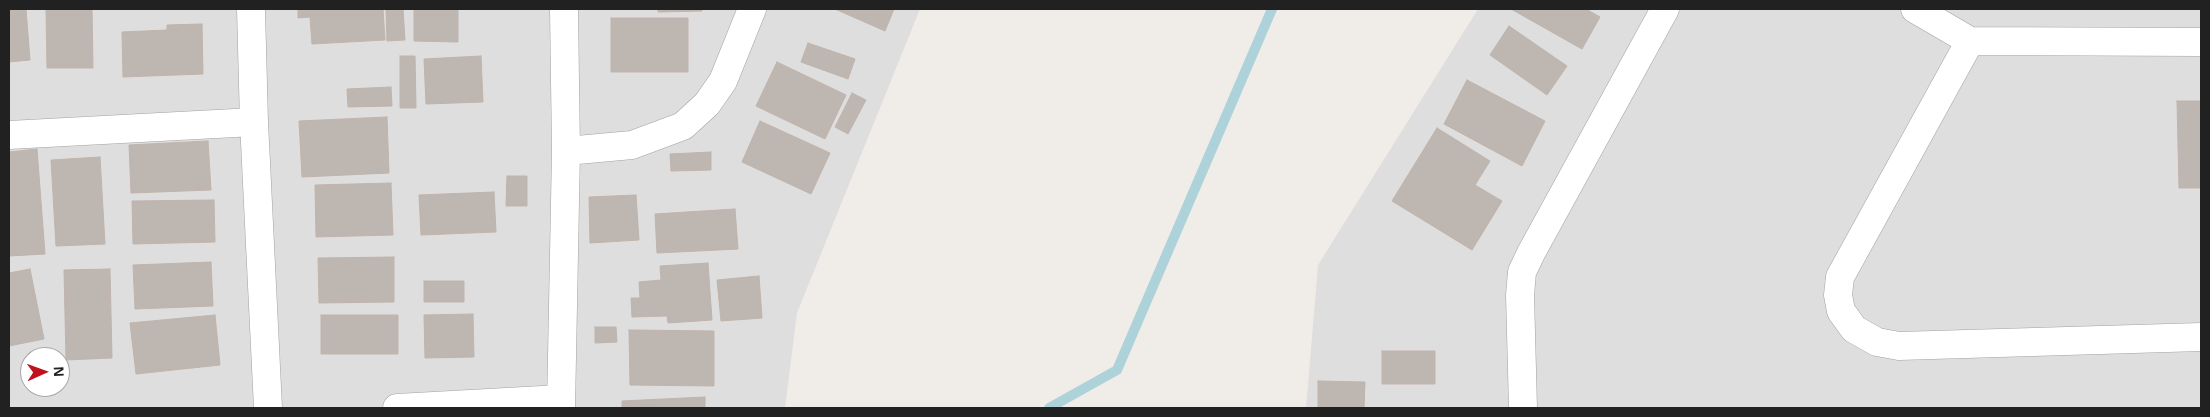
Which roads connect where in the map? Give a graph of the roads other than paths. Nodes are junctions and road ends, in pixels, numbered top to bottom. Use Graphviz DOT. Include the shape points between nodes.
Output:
graph roads {
  1 [pos="251,9"];
  2 [pos="564,9"];
  3 [pos="752,9"];
  4 [pos="1665,9"];
  5 [pos="1915,9"];
  6 [pos="1970,41"];
  7 [pos="2201,42"];
  8 [pos="254,122"];
  9 [pos="9,134"];
  10 [pos="566,151"];
  11 [pos="2201,337"];
  12 [pos="561,404"];
  13 [pos="268,408"];
  14 [pos="397,408"];
  15 [pos="1524,408"];
  1 -- 8 [label="street"];
  2 -- 10 [label="street"];
  3 -- 10 [label="street" via="723,81 707,104 683,126 632,145"];
  4 -- 15 [label="street" via="1522,272"];
  5 -- 6 [label="street"];
  6 -- 7 [label="street"];
  6 -- 11 [label="street" via="1840,277 1838,295 1842,311 1854,329 1876,342 1899,346"];
  8 -- 9 [label="street"];
  8 -- 13 [label="street"];
  10 -- 12 [label="street"];
  12 -- 14 [label="street"];
}
